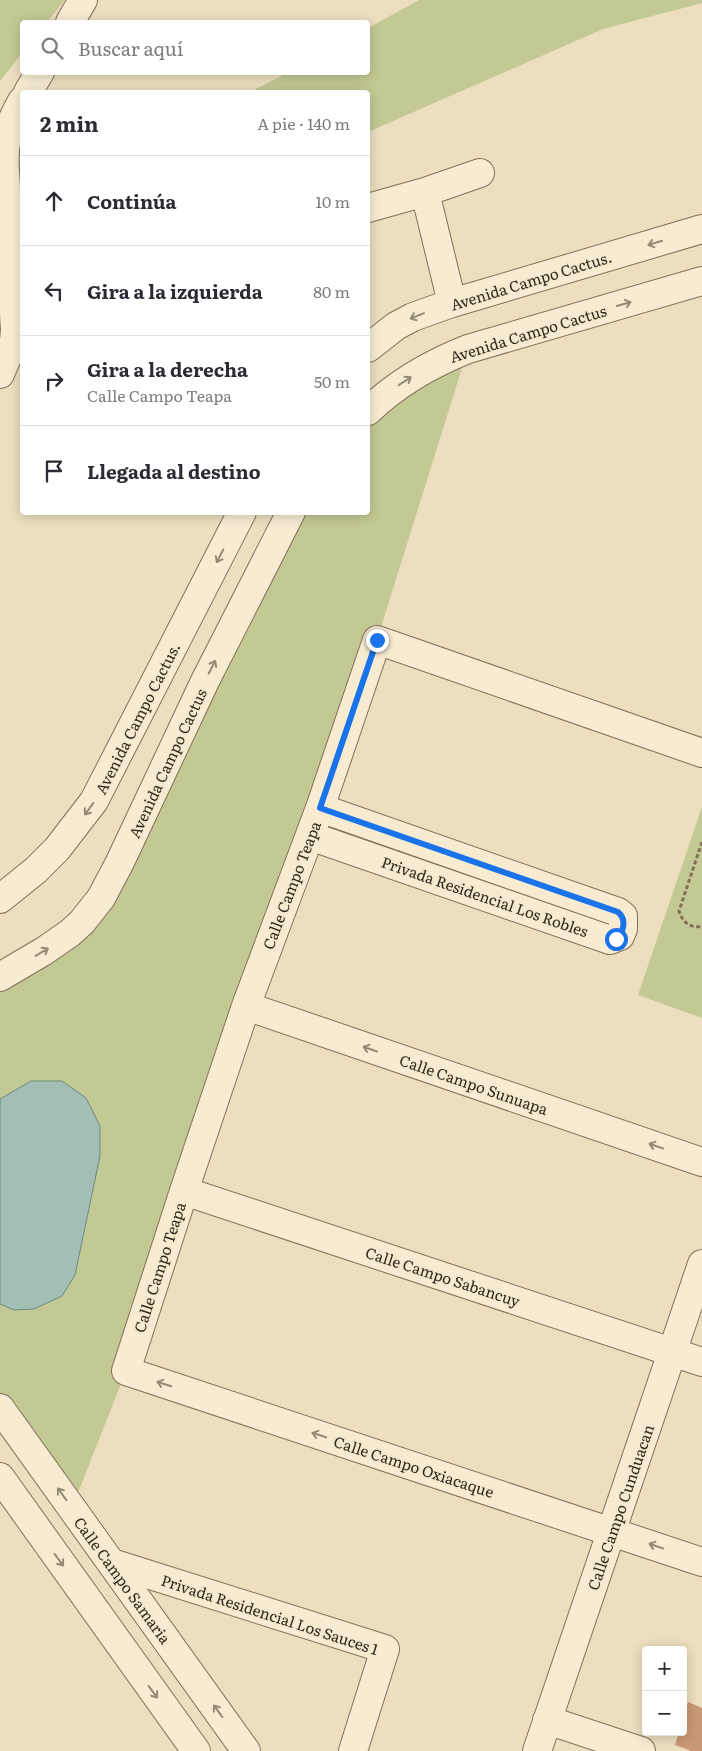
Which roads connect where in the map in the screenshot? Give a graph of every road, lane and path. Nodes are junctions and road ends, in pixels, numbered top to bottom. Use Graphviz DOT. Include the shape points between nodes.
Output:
graph roads {
  1 [pos="83,0"];
  2 [pos="71,20"];
  3 [pos="38,75"];
  4 [pos="29,90"];
  5 [pos="20,105"];
  6 [pos="480,173"];
  7 [pos="2,177"];
  8 [pos="425,192"];
  9 [pos="370,207"];
  10 [pos="702,229"];
  11 [pos="702,281"];
  12 [pos="452,303"];
  13 [pos="8,327"];
  14 [pos="370,346"];
  15 [pos="0,374"];
  16 [pos="370,409"];
  17 [pos="240,515"];
  18 [pos="289,515"];
  19 [pos="702,753"];
  20 [pos="320,808"];
  21 [pos="310,836"];
  22 [pos="702,842"];
  23 [pos="0,899"];
  24 [pos="702,926"];
  25 [pos="0,977"];
  26 [pos="246,1006"];
  27 [pos="702,1162"];
  28 [pos="184,1191"];
  29 [pos="702,1264"];
  30 [pos="673,1352"];
  31 [pos="702,1362"];
  32 [pos="126,1371"];
  33 [pos="0,1408"];
  34 [pos="0,1478"];
  35 [pos="612,1531"];
  36 [pos="702,1562"];
  37 [pos="112,1563"];
  38 [pos="548,1720"];
  39 [pos="196,1751"];
  40 [pos="246,1751"];
  41 [pos="353,1751"];
  42 [pos="537,1751"];
  43 [pos="641,1751"];
  1 -- 2 [label="street"];
  3 -- 4 [label="street"];
  5 -- 7 [label="street" via="4,145"];
  6 -- 8 [label="street"];
  7 -- 13 [label="street"];
  8 -- 9 [label="street"];
  8 -- 12 [label="street"];
  10 -- 12 [label="street, Avenida Campo Cactus., one-way"];
  16 -- 11 [label="street, Avenida Campo Cactus, one-way" via="392,389 440,360"];
  12 -- 14 [label="street, Avenida Campo Cactus., one-way" via="396,326"];
  13 -- 15 [label="street" via="14,341"];
  17 -- 23 [label="street, Avenida Campo Cactus., one-way" via="94,801 57,849"];
  25 -- 18 [label="street, Avenida Campo Cactus, one-way" via="70,933 101,898"];
  19 -- 20 [label="street, Calle Campo Teapa" via="377,640"];
  20 -- 21 [label="street, Calle Campo Teapa"];
  20 -- 21 [label="street, Privada Residencial Los Robles" via="618,912 623,916 623,929 620,936 610,940"];
  21 -- 26 [label="street, Calle Campo Teapa"];
  22 -- 24 [label="path" via="679,911 690,926"];
  27 -- 26 [label="street, Calle Campo Sunuapa, one-way"];
  26 -- 28 [label="street, Calle Campo Teapa"];
  28 -- 30 [label="street, Calle Campo Sabancuy"];
  28 -- 32 [label="street, Calle Campo Teapa"];
  29 -- 30 [label="street, Calle Campo Cunduacan"];
  30 -- 31 [label="street, Calle Campo Sabancuy"];
  30 -- 35 [label="street, Calle Campo Cunduacan"];
  35 -- 32 [label="street, Calle Campo Oxiacaque, one-way"];
  37 -- 33 [label="street, Calle Campo Samaria, one-way"];
  34 -- 39 [label="street, one-way"];
  36 -- 35 [label="street, Calle Campo Oxiacaque, one-way"];
  35 -- 38 [label="street, Calle Campo Cunduacan"];
  40 -- 37 [label="street, Calle Campo Samaria, one-way"];
  37 -- 41 [label="street, Privada Residencial Los Sauces 1" via="385,1649"];
  38 -- 42 [label="street, Calle Campo Cunduacan"];
  38 -- 43 [label="street"];
}
